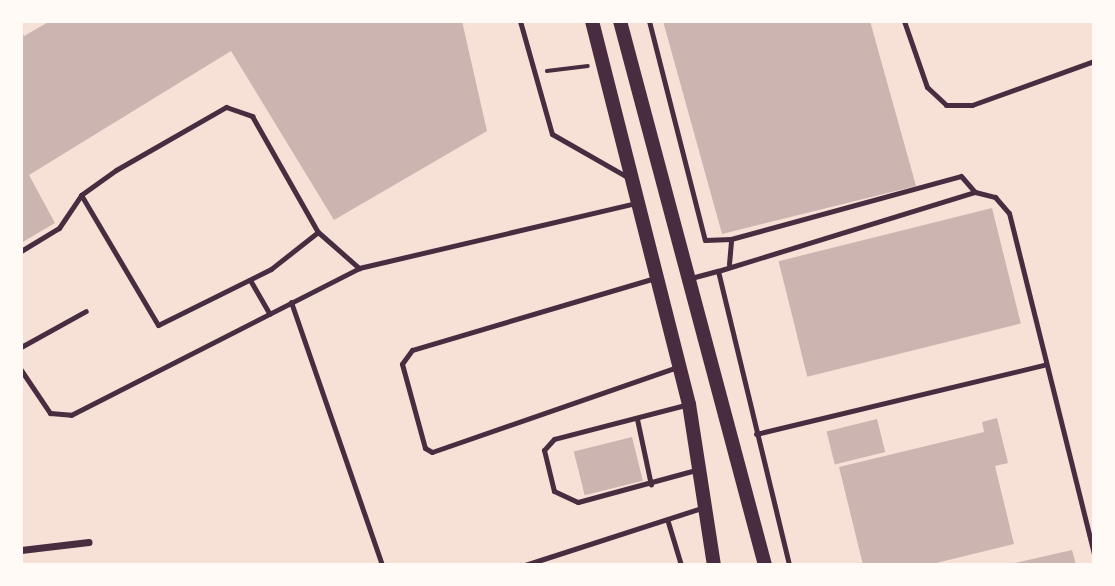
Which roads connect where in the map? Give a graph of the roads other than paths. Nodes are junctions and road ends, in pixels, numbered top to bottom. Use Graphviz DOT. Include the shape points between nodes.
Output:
graph roads {
  1 [pos="520,21"];
  2 [pos="592,21"];
  3 [pos="620,21"];
  4 [pos="649,21"];
  5 [pos="904,21"];
  6 [pos="1094,61"];
  7 [pos="632,179"];
  8 [pos="975,192"];
  9 [pos="81,195"];
  10 [pos="637,203"];
  11 [pos="318,232"];
  12 [pos="731,239"];
  13 [pos="21,251"];
  14 [pos="729,264"];
  15 [pos="359,268"];
  16 [pos="718,271"];
  17 [pos="656,278"];
  18 [pos="688,278"];
  19 [pos="250,280"];
  20 [pos="291,302"];
  21 [pos="86,311"];
  22 [pos="270,314"];
  23 [pos="21,348"];
  24 [pos="1044,365"];
  25 [pos="678,367"];
  26 [pos="21,370"];
  27 [pos="689,404"];
  28 [pos="637,419"];
  29 [pos="755,434"];
  30 [pos="696,470"];
  31 [pos="651,485"];
  32 [pos="701,508"];
  33 [pos="668,522"];
  34 [pos="89,542"];
  35 [pos="21,550"];
  36 [pos="1094,554"];
  37 [pos="382,565"];
  38 [pos="525,565"];
  39 [pos="681,565"];
  40 [pos="714,565"];
  41 [pos="765,565"];
  42 [pos="789,565"];
  1 -- 7 [label="lane" via="552,134"];
  2 -- 7 [label="main road"];
  3 -- 18 [label="main road"];
  4 -- 12 [label="lane" via="700,230 705,240"];
  5 -- 6 [label="lane" via="928,87 946,105 972,105"];
  7 -- 10 [label="main road"];
  8 -- 12 [label="lane" via="961,176"];
  8 -- 14 [label="lane"];
  8 -- 24 [label="lane" via="995,197 1009,213"];
  9 -- 11 [label="lane" via="226,107 252,116"];
  9 -- 13 [label="lane" via="59,228"];
  9 -- 19 [label="lane" via="152,323 164,325"];
  10 -- 15 [label="lane"];
  10 -- 17 [label="main road"];
  11 -- 15 [label="lane"];
  11 -- 19 [label="lane"];
  12 -- 14 [label="lane"];
  14 -- 16 [label="lane"];
  15 -- 20 [label="lane"];
  16 -- 18 [label="lane"];
  16 -- 29 [label="lane"];
  17 -- 25 [label="main road"];
  17 -- 25 [label="lane" via="412,350 402,364 425,448 432,452"];
  18 -- 41 [label="main road"];
  19 -- 22 [label="lane"];
  20 -- 22 [label="lane"];
  20 -- 37 [label="lane"];
  21 -- 23 [label="lane"];
  22 -- 26 [label="lane" via="71,415 50,413"];
  24 -- 29 [label="lane"];
  24 -- 36 [label="lane"];
  25 -- 27 [label="main road"];
  27 -- 28 [label="lane"];
  27 -- 30 [label="main road"];
  28 -- 31 [label="lane"];
  28 -- 31 [label="lane" via="554,439 544,450 554,491 564,500"];
  29 -- 42 [label="lane"];
  30 -- 31 [label="lane"];
  30 -- 32 [label="main road"];
  32 -- 33 [label="lane"];
  32 -- 40 [label="main road"];
  33 -- 38 [label="lane"];
  33 -- 39 [label="lane"];
  34 -- 35 [label="street"];
}
